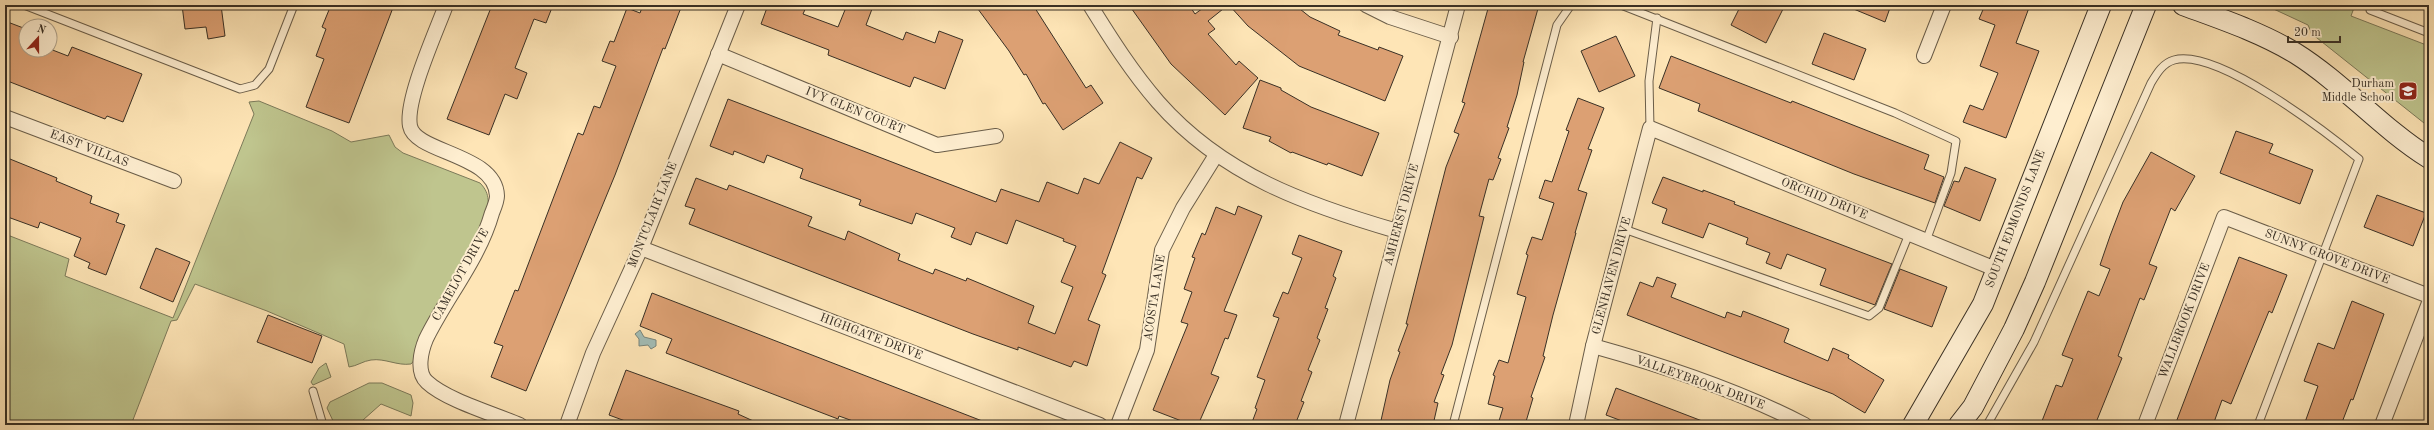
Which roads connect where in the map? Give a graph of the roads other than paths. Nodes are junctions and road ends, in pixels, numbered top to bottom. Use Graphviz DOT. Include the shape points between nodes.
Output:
graph roads {
  1 [pos="24,5"];
  2 [pos="294,5"];
  3 [pos="446,5"];
  4 [pos="738,5"];
  5 [pos="1090,5"];
  6 [pos="1366,5"];
  7 [pos="1458,5"];
  8 [pos="1571,5"];
  9 [pos="1621,5"];
  10 [pos="1944,5"];
  11 [pos="2101,5"];
  12 [pos="2146,5"];
  13 [pos="2183,5"];
  14 [pos="2370,5"];
  15 [pos="1657,18"];
  16 [pos="2429,33"];
  17 [pos="1451,37"];
  18 [pos="718,54"];
  19 [pos="1924,56"];
  20 [pos="5,117"];
  21 [pos="1650,128"];
  22 [pos="996,136"];
  23 [pos="1216,155"];
  24 [pos="2429,158"];
  25 [pos="174,181"];
  26 [pos="2224,217"];
  27 [pos="1624,229"];
  28 [pos="1397,231"];
  29 [pos="1909,234"];
  30 [pos="1926,241"];
  31 [pos="640,248"];
  32 [pos="2323,255"];
  33 [pos="1998,270"];
  34 [pos="2429,296"];
  35 [pos="2429,302"];
  36 [pos="1593,346"];
  37 [pos="313,391"];
  38 [pos="323,425"];
  39 [pos="520,425"];
  40 [pos="567,425"];
  41 [pos="1100,425"];
  42 [pos="1118,425"];
  43 [pos="1346,425"];
  44 [pos="1453,425"];
  45 [pos="1576,425"];
  46 [pos="1805,425"];
  47 [pos="1913,425"];
  48 [pos="1959,425"];
  49 [pos="1987,425"];
  50 [pos="2145,425"];
  51 [pos="2258,425"];
  52 [pos="2382,425"];
  1 -- 2 [label="lane" via="240,89 256,85 269,69"];
  3 -- 39 [label="street, CAMELOT DRIVE" via="416,88 409,119 410,128 418,138 479,167 494,180 497,197 486,235 426,340 420,365 426,381 452,397"];
  4 -- 18 [label="street, MONTCLAIR LANE"];
  5 -- 23 [label="street" via="1123,57 1158,102"];
  6 -- 17 [label="street" via="1390,17"];
  7 -- 17 [label="street, AMHERST DRIVE"];
  8 -- 44 [label="lane" via="1557,25"];
  9 -- 15 [label="lane"];
  10 -- 19 [label="street"];
  11 -- 33 [label="main road, SOUTH EDMONDS LANE"];
  12 -- 48 [label="main road" via="2035,282 2014,329 1973,407"];
  13 -- 24 [label="main road" via="2267,38 2296,54 2400,140"];
  14 -- 16 [label="lane" via="2370,10"];
  15 -- 21 [label="lane" via="1648,81"];
  15 -- 30 [label="lane" via="1895,113 1956,141 1951,173"];
  17 -- 28 [label="street, AMHERST DRIVE"];
  18 -- 22 [label="street, IVY GLEN COURT" via="937,145"];
  18 -- 31 [label="street, MONTCLAIR LANE"];
  20 -- 25 [label="street, EAST VILLAS"];
  21 -- 27 [label="street, GLENHAVEN DRIVE"];
  21 -- 29 [label="street, ORCHID DRIVE"];
  23 -- 28 [label="street" via="1281,192 1336,213"];
  23 -- 42 [label="street, ACOSTA LANE" via="1183,208 1162,250 1147,350"];
  26 -- 32 [label="street, SUNNY GROVE DRIVE"];
  26 -- 50 [label="street, WALLBROOK DRIVE"];
  27 -- 29 [label="lane" via="1869,316 1879,308"];
  27 -- 36 [label="street, GLENHAVEN DRIVE"];
  28 -- 43 [label="street, AMHERST DRIVE"];
  29 -- 30 [label="street, ORCHID DRIVE"];
  30 -- 33 [label="street, ORCHID DRIVE"];
  31 -- 40 [label="street, MONTCLAIR LANE" via="593,353"];
  31 -- 41 [label="street, HIGHGATE DRIVE"];
  32 -- 34 [label="street, SUNNY GROVE DRIVE"];
  32 -- 49 [label="lane" via="2358,159 2286,103 2194,58 2174,60 2160,69 2151,83 2034,342"];
  32 -- 51 [label="lane"];
  33 -- 47 [label="main road, SOUTH EDMONDS LANE" via="1983,304"];
  35 -- 52 [label="street"];
  36 -- 45 [label="street, GLENHAVEN DRIVE"];
  36 -- 46 [label="street, VALLEYBROOK DRIVE" via="1690,376 1785,414"];
  37 -- 38 [label="lane"];
}
